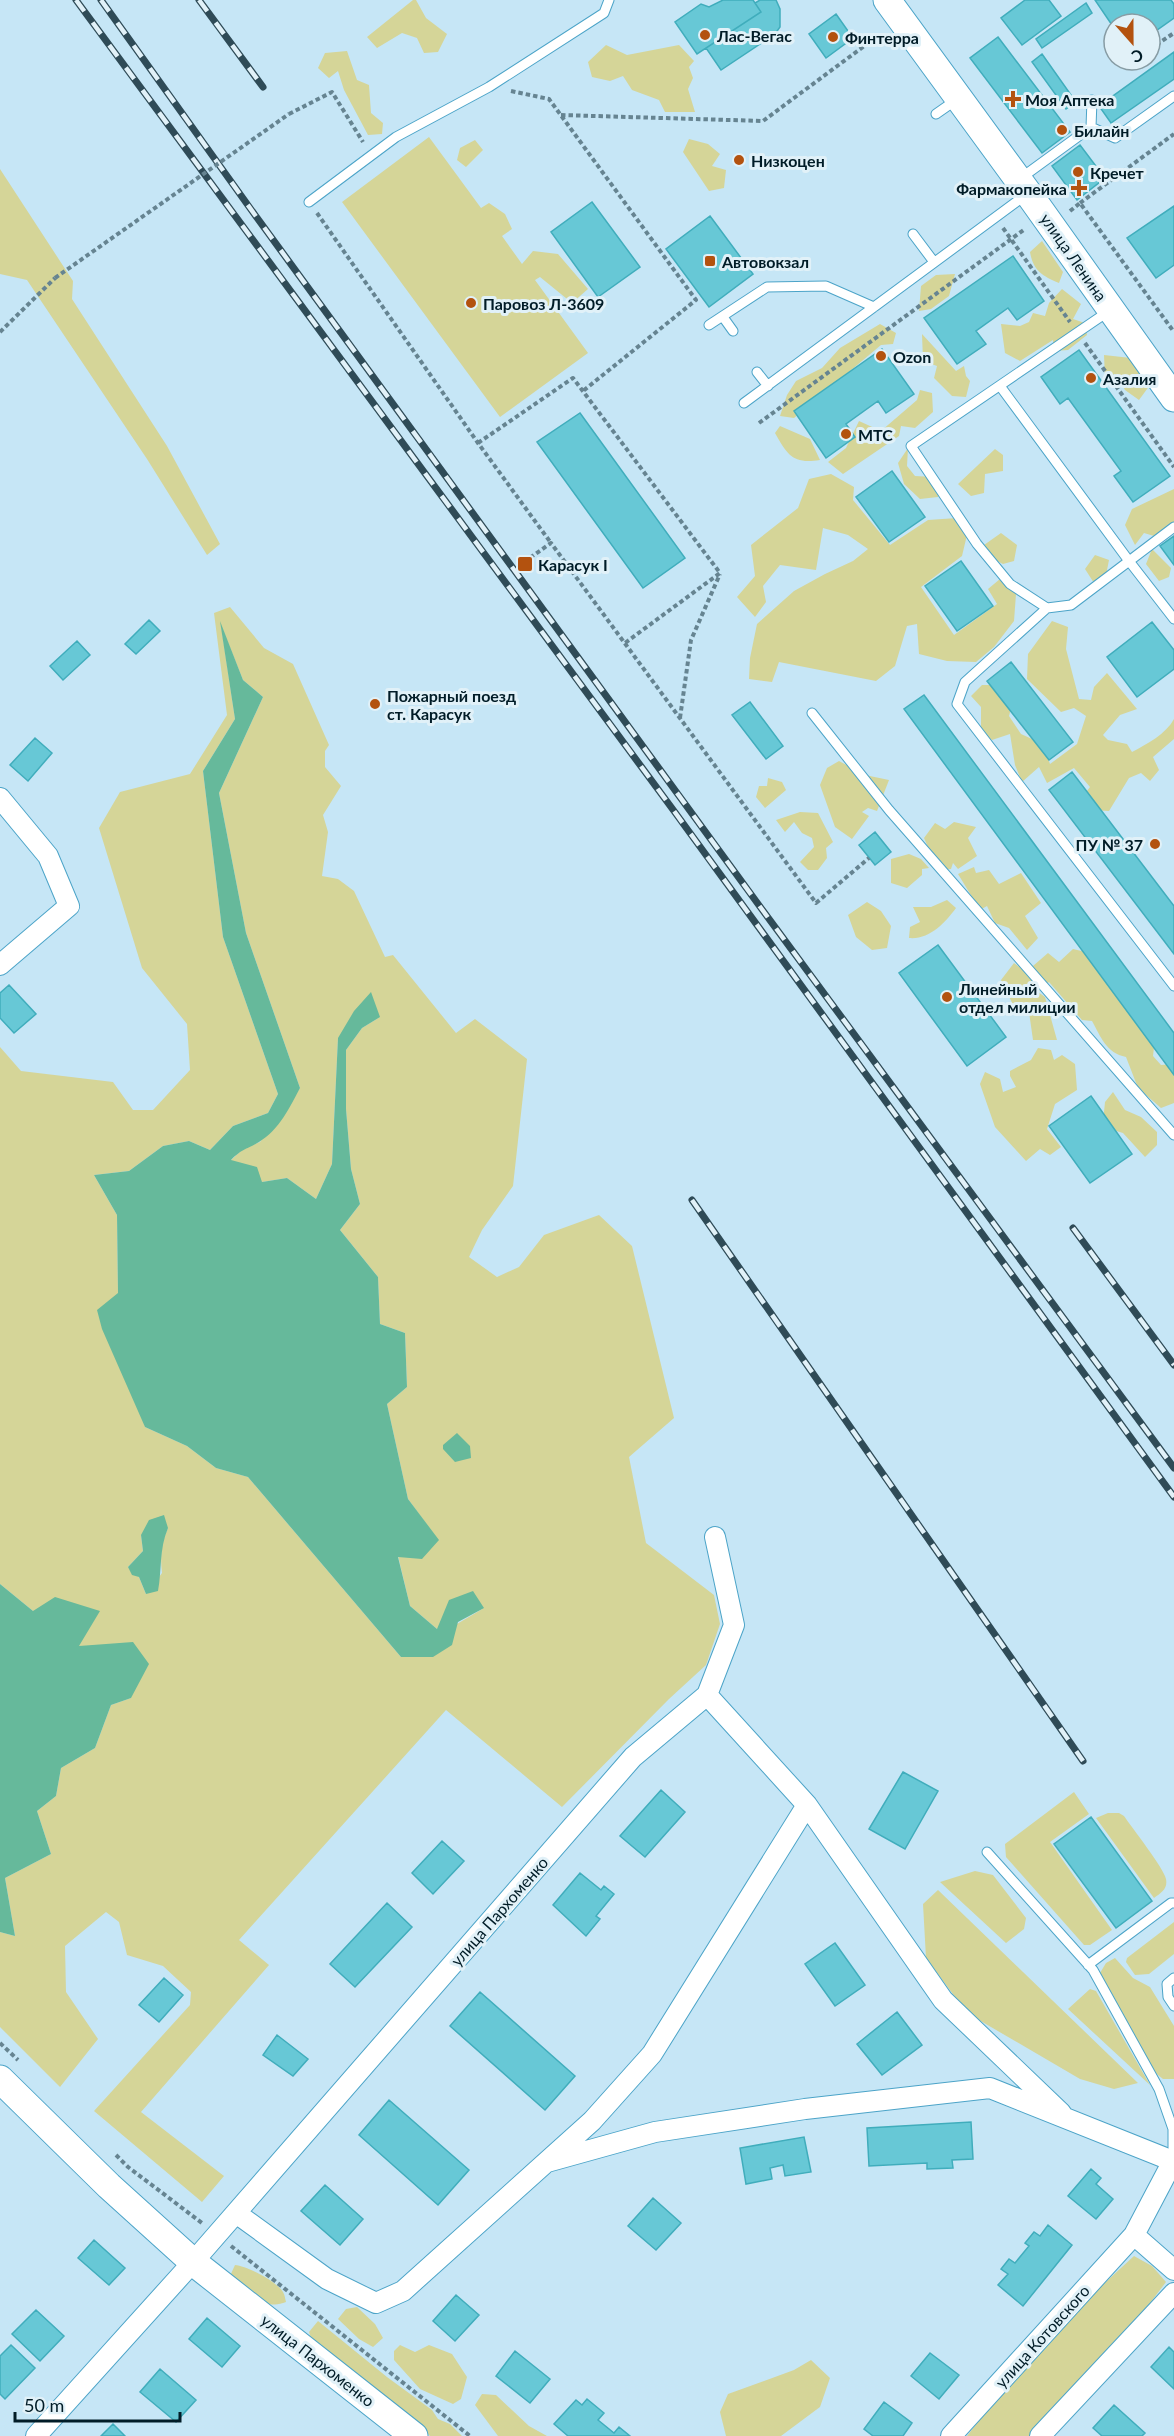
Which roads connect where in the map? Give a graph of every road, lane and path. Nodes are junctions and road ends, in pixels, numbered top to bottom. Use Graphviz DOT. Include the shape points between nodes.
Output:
graph roads {
  1 [pos="609,0"];
  2 [pos="887,0"];
  3 [pos="875,38"];
  4 [pos="489,87"];
  5 [pos="1174,96"];
  6 [pos="959,98"];
  7 [pos="1092,100"];
  8 [pos="936,114"];
  9 [pos="561,115"];
  10 [pos="1091,127"];
  11 [pos="1174,134"];
  12 [pos="372,156"];
  13 [pos="1024,186"];
  14 [pos="309,202"];
  15 [pos="1080,203"];
  16 [pos="1044,215"];
  17 [pos="912,234"];
  18 [pos="934,262"];
  19 [pos="874,307"];
  20 [pos="1111,310"];
  21 [pos="723,317"];
  22 [pos="709,326"];
  23 [pos="733,331"];
  24 [pos="0,332"];
  25 [pos="1174,332"];
  26 [pos="757,372"];
  27 [pos="768,386"];
  28 [pos="1000,386"];
  29 [pos="583,391"];
  30 [pos="1174,398"];
  31 [pos="744,403"];
  32 [pos="759,423"];
  33 [pos="478,443"];
  34 [pos="1174,527"];
  35 [pos="551,543"];
  36 [pos="1129,561"];
  37 [pos="524,562"];
  38 [pos="720,573"];
  39 [pos="1047,608"];
  40 [pos="1174,619"];
  41 [pos="625,643"];
  42 [pos="812,713"];
  43 [pos="680,718"];
  44 [pos="0,798"];
  45 [pos="869,858"];
  46 [pos="0,964"];
  47 [pos="1174,986"];
  48 [pos="1174,1134"];
  49 [pos="715,1537"];
  50 [pos="707,1695"];
  51 [pos="807,1805"];
  52 [pos="987,1852"];
  53 [pos="1174,1903"];
  54 [pos="1069,1944"];
  55 [pos="1060,1952"];
  56 [pos="1088,1965"];
  57 [pos="1174,1978"];
  58 [pos="1174,2006"];
  59 [pos="0,2079"];
  60 [pos="1067,2119"];
  61 [pos="1173,2161"];
  62 [pos="547,2162"];
  63 [pos="236,2213"];
  64 [pos="1134,2235"];
  65 [pos="193,2262"];
  66 [pos="1174,2270"];
  67 [pos="1174,2293"];
  68 [pos="36,2436"];
  69 [pos="414,2436"];
  70 [pos="951,2436"];
  71 [pos="1040,2436"];
  1 -- 4 [label="lane" via="604,13"];
  2 -- 6 [label="street, улица Ленина" via="924,43"];
  3 -- 9 [label="path" via="763,121"];
  4 -- 9 [label="path" via="549,99"];
  4 -- 12 [label="lane" via="396,137"];
  5 -- 10 [label="lane" via="1115,138"];
  6 -- 8 [label="lane"];
  6 -- 13 [label="street, улица Ленина"];
  7 -- 10 [label="lane"];
  9 -- 29 [label="path" via="696,300"];
  10 -- 13 [label="lane"];
  11 -- 15 [label="path"];
  12 -- 14 [label="lane"];
  12 -- 24 [label="path, bridge" via="332,92 289,114 55,278"];
  13 -- 16 [label="street, улица Ленина"];
  13 -- 18 [label="lane"];
  14 -- 33 [label="path"];
  15 -- 16 [label="path" via="1072,210"];
  15 -- 25 [label="path"];
  16 -- 20 [label="street, улица Ленина"];
  16 -- 32 [label="path"];
  17 -- 18 [label="lane"];
  18 -- 19 [label="lane"];
  19 -- 21 [label="lane" via="826,286 767,287"];
  19 -- 27 [label="lane"];
  20 -- 28 [label="lane"];
  20 -- 30 [label="street, улица Ленина"];
  21 -- 22 [label="lane"];
  21 -- 23 [label="lane"];
  26 -- 27 [label="lane"];
  27 -- 31 [label="lane"];
  28 -- 36 [label="lane"];
  28 -- 39 [label="lane" via="912,446 977,544 1010,584"];
  29 -- 33 [label="path" via="573,378"];
  29 -- 38 [label="path"];
  33 -- 35 [label="path"];
  34 -- 36 [label="lane"];
  35 -- 37 [label="path"];
  35 -- 41 [label="path"];
  36 -- 39 [label="lane" via="1071,604"];
  36 -- 40 [label="lane"];
  38 -- 41 [label="path"];
  38 -- 43 [label="path" via="691,640"];
  39 -- 47 [label="lane" via="965,682 957,704"];
  41 -- 43 [label="path"];
  42 -- 48 [label="lane" via="889,810"];
  43 -- 45 [label="path" via="816,903"];
  44 -- 46 [label="street" via="48,856 69,906"];
  49 -- 50 [label="street, улица Пархоменко" via="734,1625"];
  50 -- 51 [label="street"];
  50 -- 63 [label="street, улица Пархоменко" via="633,1757"];
  51 -- 60 [label="street" via="943,2000"];
  51 -- 62 [label="street" via="652,2054 592,2121"];
  52 -- 54 [label="lane"];
  53 -- 56 [label="lane"];
  54 -- 55 [label="lane"];
  54 -- 56 [label="lane"];
  56 -- 61 [label="lane" via="1159,2089 1173,2129"];
  57 -- 58 [label="lane" via="1167,1984"];
  59 -- 65 [label="street, улица Пархоменко"];
  60 -- 61 [label="street"];
  60 -- 62 [label="street" via="990,2088 805,2109 655,2132"];
  61 -- 64 [label="street, улица Котовского"];
  62 -- 63 [label="street" via="403,2291 376,2303 327,2279"];
  63 -- 65 [label="street, улица Пархоменко"];
  64 -- 66 [label="street"];
  64 -- 70 [label="street, улица Котовского"];
  65 -- 68 [label="street"];
  65 -- 69 [label="street, улица Пархоменко"];
  67 -- 71 [label="street"];
}
